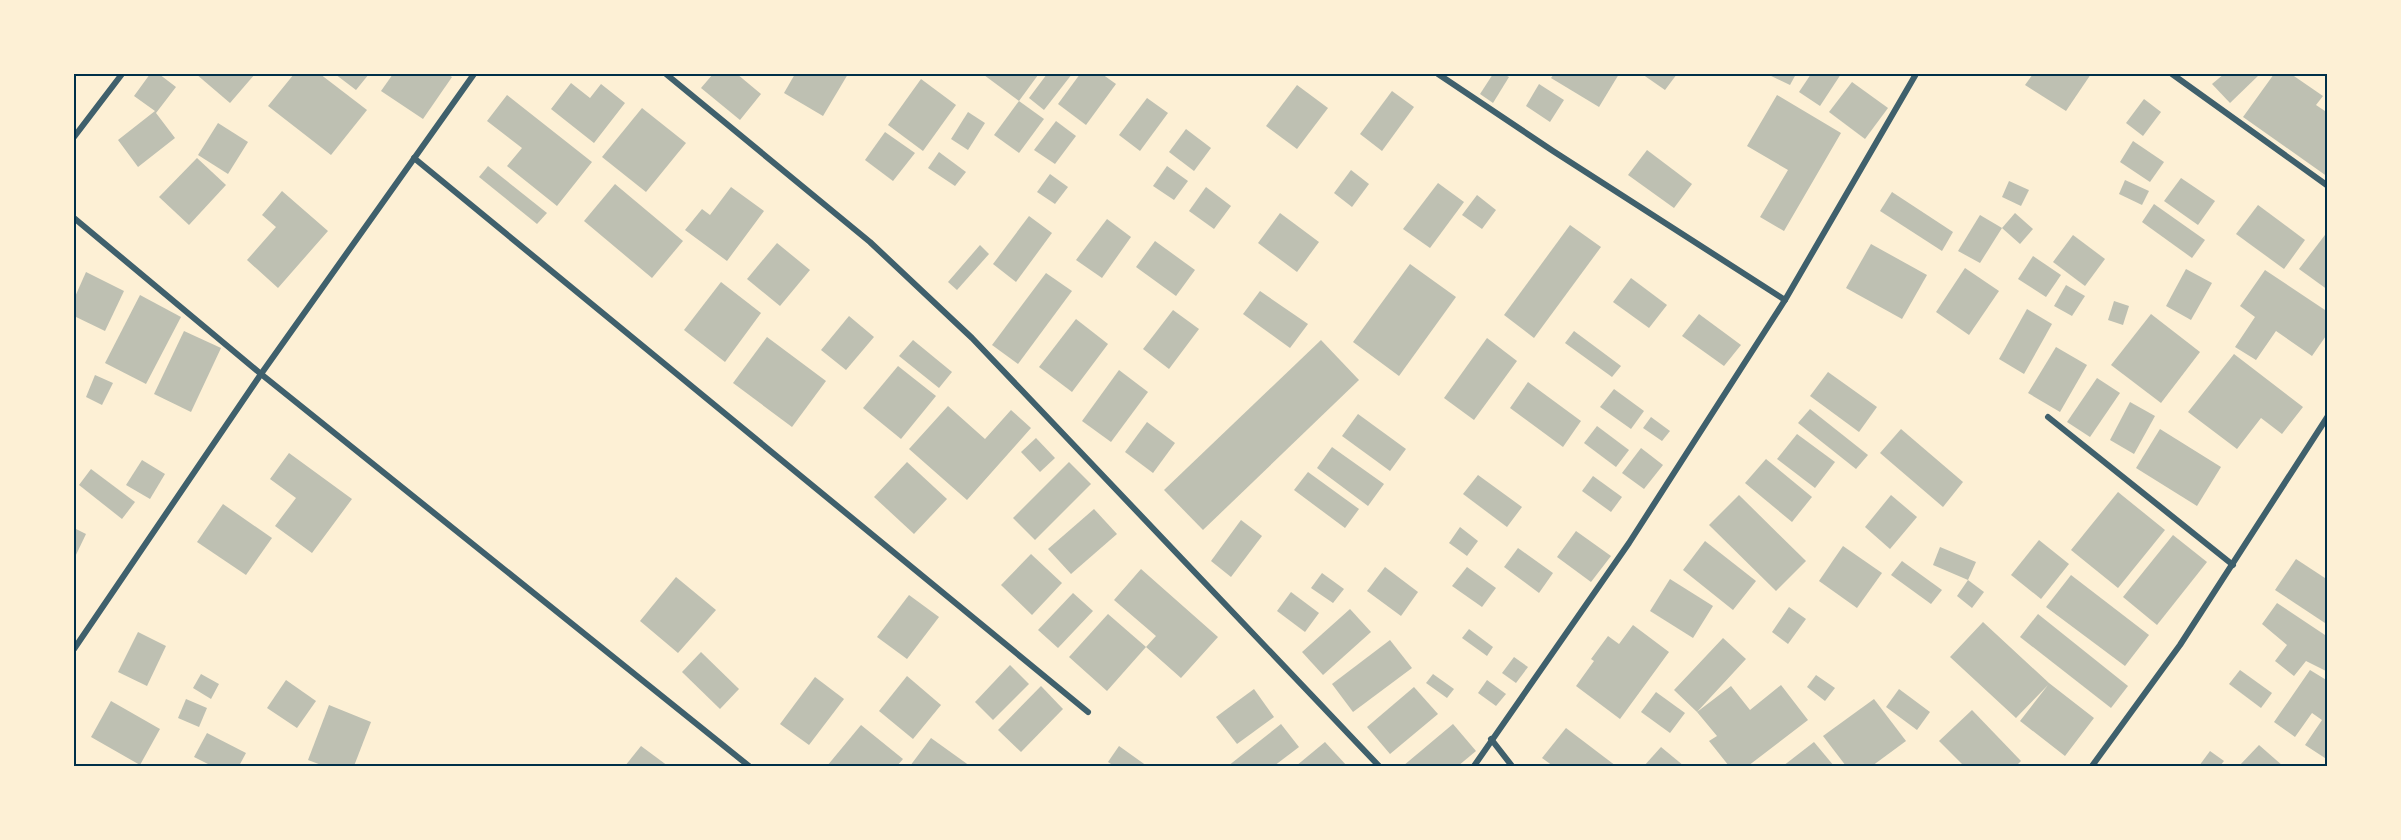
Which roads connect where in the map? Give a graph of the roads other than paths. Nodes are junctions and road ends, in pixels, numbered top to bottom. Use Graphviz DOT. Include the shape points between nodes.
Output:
graph roads {
  1 [pos="122,74"];
  2 [pos="474,74"];
  3 [pos="666,74"];
  4 [pos="1438,74"];
  5 [pos="1916,74"];
  6 [pos="2172,74"];
  7 [pos="74,137"];
  8 [pos="414,158"];
  9 [pos="2328,186"];
  10 [pos="74,219"];
  11 [pos="1785,300"];
  12 [pos="261,374"];
  13 [pos="2328,416"];
  14 [pos="2048,417"];
  15 [pos="2234,565"];
  16 [pos="74,649"];
  17 [pos="1088,712"];
  18 [pos="1491,739"];
  19 [pos="749,766"];
  20 [pos="1379,766"];
  21 [pos="1474,766"];
  22 [pos="1512,766"];
  23 [pos="2092,766"];
  1 -- 7 [label="street"];
  2 -- 8 [label="street"];
  3 -- 20 [label="street" via="870,242 972,338"];
  4 -- 11 [label="street"];
  5 -- 11 [label="street"];
  6 -- 9 [label="street"];
  8 -- 12 [label="street"];
  8 -- 17 [label="street"];
  10 -- 12 [label="street"];
  11 -- 18 [label="street" via="1629,543"];
  12 -- 16 [label="street"];
  12 -- 19 [label="street"];
  13 -- 15 [label="street"];
  14 -- 15 [label="street"];
  15 -- 23 [label="street"];
  18 -- 21 [label="street"];
  18 -- 22 [label="street"];
}
